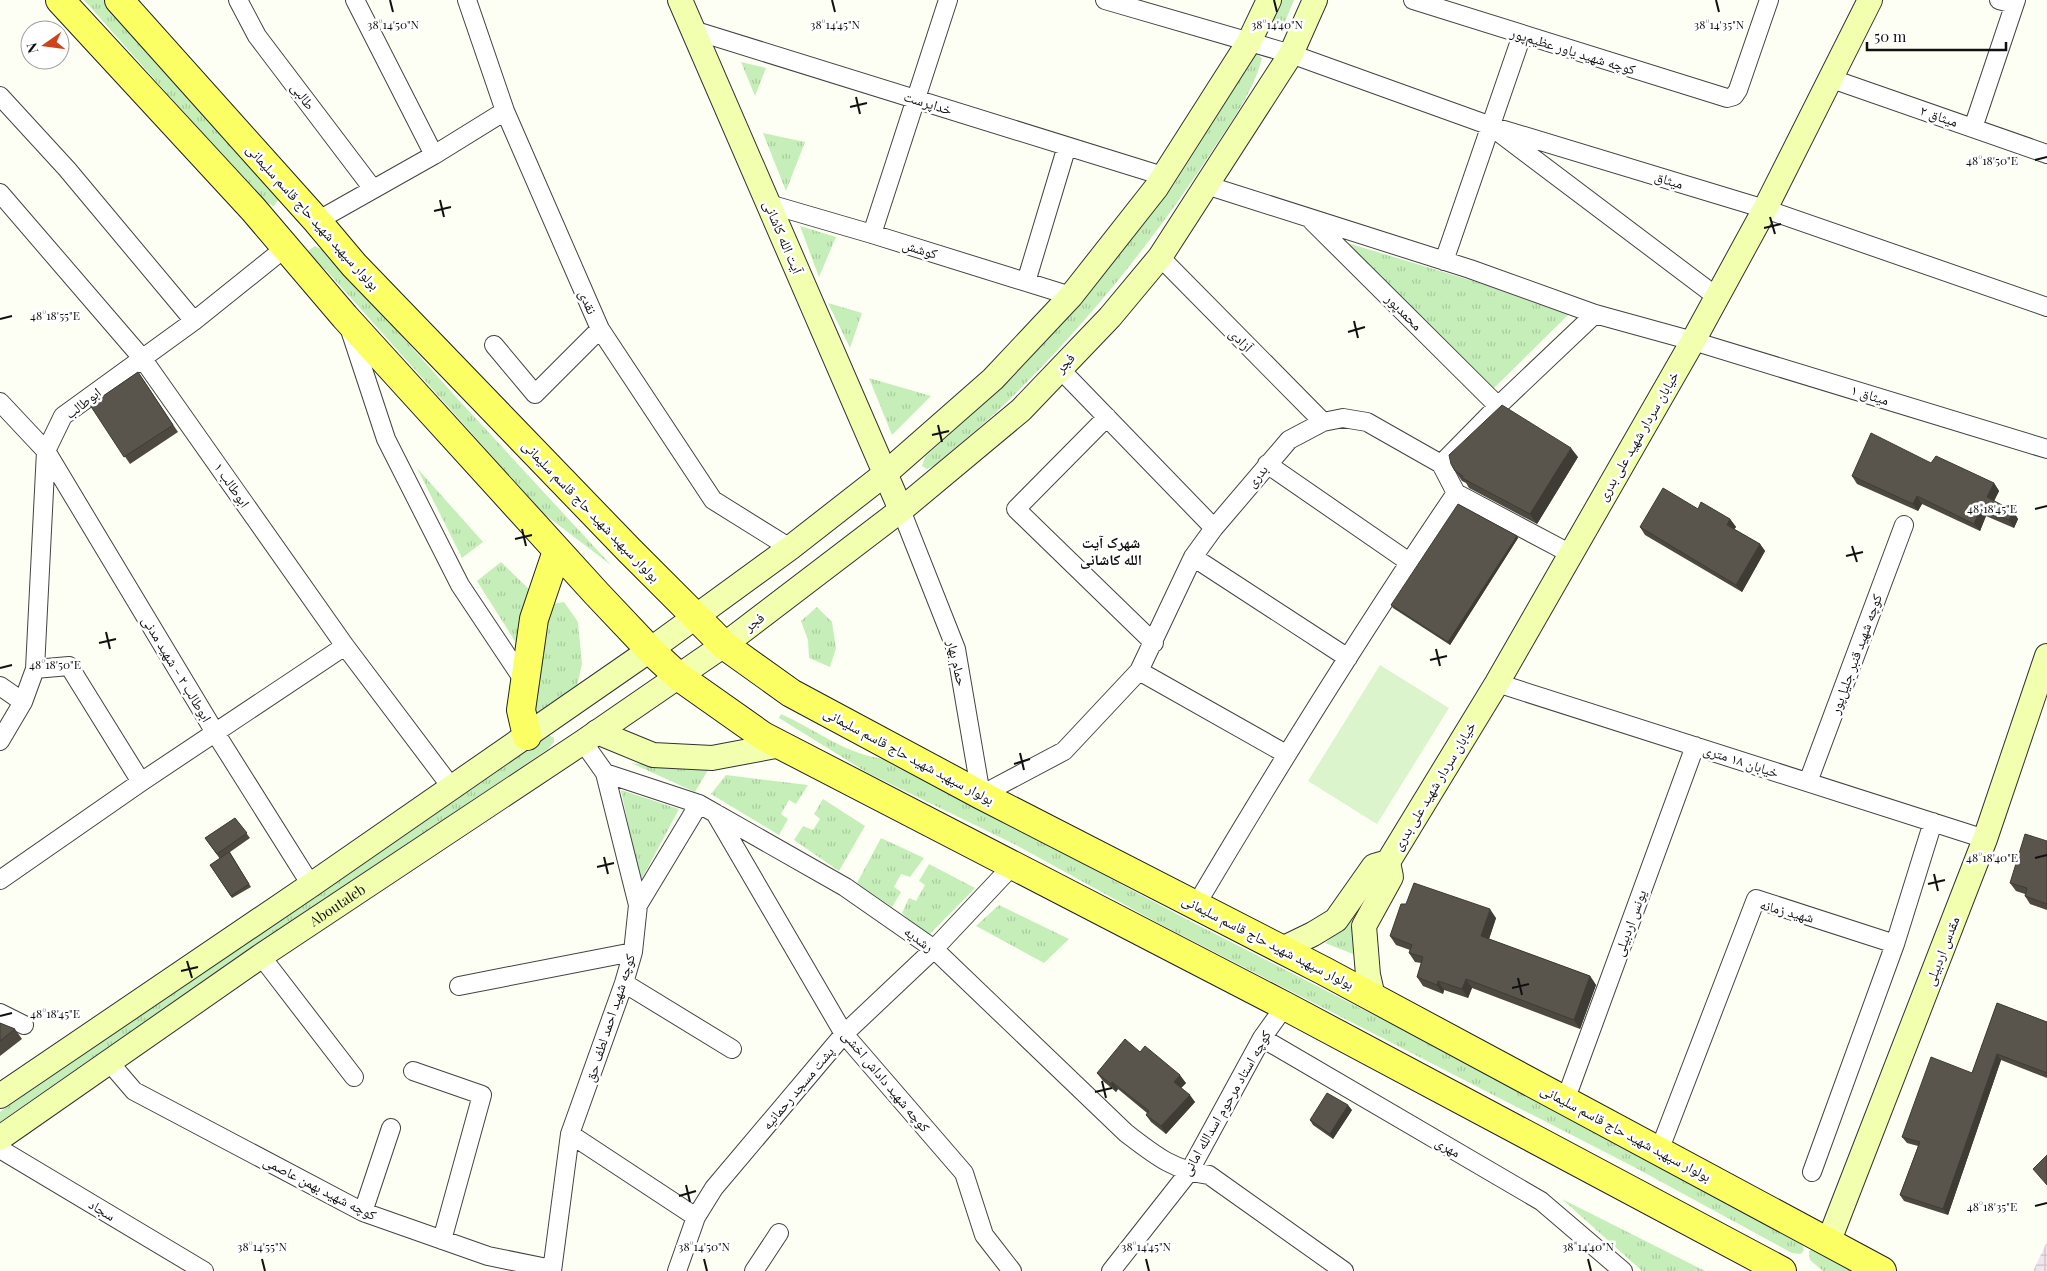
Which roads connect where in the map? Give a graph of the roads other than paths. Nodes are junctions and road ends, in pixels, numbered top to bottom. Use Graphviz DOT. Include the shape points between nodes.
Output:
graph roads {
  1 [pos="60,0"];
  2 [pos="119,0"];
  3 [pos="238,0"];
  4 [pos="355,0"];
  5 [pos="467,0"];
  6 [pos="680,0"];
  7 [pos="948,0"];
  8 [pos="1105,0"];
  9 [pos="1269,0"];
  10 [pos="1315,0"];
  11 [pos="1413,0"];
  12 [pos="1769,0"];
  13 [pos="1870,0"];
  14 [pos="2010,1"];
  15 [pos="693,30"];
  16 [pos="1522,35"];
  17 [pos="1249,42"];
  18 [pos="1291,54"];
  19 [pos="1832,78"];
  20 [pos="0,96"];
  21 [pos="914,99"];
  22 [pos="505,111"];
  23 [pos="1491,126"];
  24 [pos="1973,128"];
  25 [pos="1067,146"];
  26 [pos="2047,154"];
  27 [pos="434,155"];
  28 [pos="1163,176"];
  29 [pos="1206,185"];
  30 [pos="373,189"];
  31 [pos="0,193"];
  32 [pos="768,204"];
  33 [pos="1765,209"];
  34 [pos="1310,218"];
  35 [pos="317,221"];
  36 [pos="872,234"];
  37 [pos="285,248"];
  38 [pos="1160,257"];
  39 [pos="1444,261"];
  40 [pos="1026,282"];
  41 [pos="1071,296"];
  42 [pos="1717,297"];
  43 [pos="2047,307"];
  44 [pos="1595,314"];
  45 [pos="345,317"];
  46 [pos="194,321"];
  47 [pos="600,330"];
  48 [pos="1693,341"];
  49 [pos="494,345"];
  50 [pos="142,358"];
  51 [pos="1060,369"];
  52 [pos="0,402"];
  53 [pos="1498,406"];
  54 [pos="1108,417"];
  55 [pos="1323,422"];
  56 [pos="2047,449"];
  57 [pos="46,451"];
  58 [pos="1267,464"];
  59 [pos="1441,464"];
  60 [pos="886,473"];
  61 [pos="1456,493"];
  62 [pos="901,510"];
  63 [pos="1904,525"];
  64 [pos="1214,528"];
  65 [pos="790,548"];
  66 [pos="557,551"];
  67 [pos="1571,554"];
  68 [pos="1193,557"];
  69 [pos="1409,562"];
  70 [pos="696,616"];
  71 [pos="1154,643"];
  72 [pos="724,645"];
  73 [pos="345,646"];
  74 [pos="650,650"];
  75 [pos="2047,656"];
  76 [pos="1348,658"];
  77 [pos="35,669"];
  78 [pos="1139,671"];
  79 [pos="678,676"];
  80 [pos="524,681"];
  81 [pos="1497,683"];
  82 [pos="0,686"];
  83 [pos="23,702"];
  84 [pos="216,734"];
  85 [pos="527,736"];
  86 [pos="590,737"];
  87 [pos="0,741"];
  88 [pos="781,745"];
  89 [pos="1695,746"];
  90 [pos="1286,754"];
  91 [pos="605,773"];
  92 [pos="141,782"];
  93 [pos="1808,782"];
  94 [pos="452,788"];
  95 [pos="981,795"];
  96 [pos="707,808"];
  97 [pos="1933,822"];
  98 [pos="1986,839"];
  99 [pos="1388,862"];
  100 [pos="1014,864"];
  101 [pos="0,880"];
  102 [pos="312,885"];
  103 [pos="638,905"];
  104 [pos="1196,905"];
  105 [pos="1895,944"];
  106 [pos="934,949"];
  107 [pos="1282,949"];
  108 [pos="632,952"];
  109 [pos="261,956"];
  110 [pos="624,983"];
  111 [pos="458,986"];
  112 [pos="1373,997"];
  113 [pos="1285,1006"];
  114 [pos="0,1013"];
  115 [pos="24,1025"];
  116 [pos="844,1034"];
  117 [pos="1262,1038"];
  118 [pos="732,1049"];
  119 [pos="110,1063"];
  120 [pos="413,1071"];
  121 [pos="354,1077"];
  122 [pos="0,1096"];
  123 [pos="1565,1101"];
  124 [pos="391,1128"];
  125 [pos="570,1134"];
  126 [pos="0,1138"];
  127 [pos="0,1149"];
  128 [pos="1659,1152"];
  129 [pos="1188,1172"];
  130 [pos="1812,1172"];
  131 [pos="363,1212"];
  132 [pos="696,1217"];
  133 [pos="779,1233"];
  134 [pos="442,1240"];
  135 [pos="1828,1243"];
  136 [pos="510,1266"];
  137 [pos="552,1270"];
  138 [pos="1340,1270"];
  139 [pos="204,1271"];
  140 [pos="677,1271"];
  141 [pos="754,1271"];
  142 [pos="1012,1271"];
  143 [pos="1111,1271"];
  144 [pos="1623,1271"];
  145 [pos="1782,1271"];
  146 [pos="1882,1271"];
  1 -- 37 [label="main road" via="253,209"];
  2 -- 35 [label="main road, بولوار سپهبد شهید حاج قاسم سلیمانی"];
  3 -- 30 [label="street, طالبی" via="257,36"];
  4 -- 27 [label="street"];
  5 -- 22 [label="street, نقدی"];
  6 -- 15 [label="main road, آیت الله کاشانی"];
  7 -- 21 [label="street"];
  8 -- 17 [label="street, میثاق"];
  9 -- 17 [label="main road"];
  10 -- 18 [label="main road, فجر"];
  11 -- 16 [label="street, کوچه شهید یاور عظیم‌پور"];
  12 -- 16 [label="street, کوچه شهید یاور عظیم‌پور" via="1734,96 1727,98"];
  13 -- 19 [label="main road, خیابان سردار شهید علی بدری"];
  14 -- 24 [label="street"];
  15 -- 21 [label="street, خداپرست"];
  15 -- 32 [label="main road, آیت الله کاشانی"];
  16 -- 23 [label="street"];
  17 -- 18 [label="street, میثاق"];
  17 -- 28 [label="main road"];
  18 -- 23 [label="street, میثاق"];
  18 -- 29 [label="main road, فجر"];
  19 -- 24 [label="street, میثاق ۲"];
  19 -- 33 [label="main road, خیابان سردار شهید علی بدری"];
  20 -- 46 [label="street" via="68,169"];
  21 -- 25 [label="street, خداپرست"];
  21 -- 36 [label="street"];
  22 -- 27 [label="street"];
  22 -- 47 [label="street, نقدی"];
  23 -- 33 [label="street, میثاق"];
  23 -- 39 [label="street"];
  23 -- 42 [label="street"];
  24 -- 26 [label="street, میثاق ۲"];
  25 -- 28 [label="street, خداپرست"];
  25 -- 40 [label="street"];
  27 -- 30 [label="street"];
  28 -- 41 [label="main road"];
  29 -- 34 [label="street"];
  29 -- 38 [label="main road, فجر"];
  30 -- 35 [label="street"];
  31 -- 50 [label="street, ابوطالب ۱"];
  32 -- 36 [label="street, کوشش"];
  32 -- 60 [label="main road, آیت الله کاشانی"];
  33 -- 42 [label="main road, خیابان سردار شهید علی بدری"];
  33 -- 43 [label="street, میثاق"];
  34 -- 39 [label="street"];
  34 -- 53 [label="street, محمدپور"];
  35 -- 37 [label="main road"];
  35 -- 70 [label="main road, بولوار سپهبد شهید حاج قاسم سلیمانی" via="354,265 446,361"];
  36 -- 40 [label="street, کوشش"];
  37 -- 45 [label="main road"];
  37 -- 46 [label="street, ابوطالب"];
  38 -- 51 [label="main road, فجر" via="1110,317"];
  38 -- 55 [label="street, آزادی"];
  39 -- 44 [label="street"];
  40 -- 41 [label="street, کوشش"];
  41 -- 60 [label="main road" via="993,379"];
  42 -- 48 [label="main road, خیابان سردار شهید علی بدری"];
  44 -- 48 [label="street"];
  44 -- 53 [label="street"];
  45 -- 66 [label="main road"];
  45 -- 80 [label="street" via="386,439 460,584"];
  46 -- 50 [label="street, ابوطالب"];
  47 -- 49 [label="street" via="534,394"];
  47 -- 65 [label="street, نقدی" via="713,500"];
  48 -- 56 [label="street, میثاق ۱"];
  48 -- 67 [label="main road, خیابان سردار شهید علی بدری"];
  50 -- 57 [label="street, ابوطالب" via="63,416"];
  50 -- 73 [label="street, ابوطالب ۱"];
  51 -- 54 [label="street"];
  51 -- 62 [label="main road, فجر" via="1021,410"];
  52 -- 57 [label="street, ابوطالب ۲ - شهید مدنی"];
  53 -- 59 [label="street"];
  54 -- 64 [label="street"];
  54 -- 71 [label="street" via="1016,509"];
  55 -- 58 [label="street, بدری" via="1289,440"];
  55 -- 59 [label="street, بدری" via="1343,418 1367,422"];
  57 -- 77 [label="street, ابوطالب"];
  57 -- 84 [label="street, ابوطالب ۲ - شهید مدنی"];
  58 -- 64 [label="street, بدری"];
  58 -- 69 [label="street"];
  59 -- 61 [label="street"];
  60 -- 62 [label="main road, آیت الله کاشانی"];
  60 -- 65 [label="main road"];
  61 -- 67 [label="street"];
  61 -- 69 [label="street"];
  62 -- 72 [label="main road, فجر"];
  62 -- 95 [label="street, حمام بهار" via="956,649"];
  63 -- 93 [label="street, کوچه شهید قنبر جلیل‌پور"];
  64 -- 68 [label="street, بدری"];
  65 -- 70 [label="main road"];
  66 -- 74 [label="main road"];
  66 -- 80 [label="main road" via="534,619"];
  67 -- 81 [label="main road, خیابان سردار شهید علی بدری"];
  68 -- 71 [label="street, بدری"];
  68 -- 76 [label="street"];
  69 -- 76 [label="street"];
  70 -- 72 [label="main road, بولوار سپهبد شهید حاج قاسم سلیمانی"];
  70 -- 74 [label="main road"];
  71 -- 78 [label="street, بدری"];
  72 -- 79 [label="main road, فجر"];
  72 -- 95 [label="main road, بولوار سپهبد شهید حاج قاسم سلیمانی" via="791,693"];
  73 -- 84 [label="street"];
  73 -- 94 [label="street, ابوطالب ۱"];
  74 -- 79 [label="main road"];
  74 -- 85 [label="main road"];
  75 -- 98 [label="main road, مقدس اردبیلی"];
  76 -- 90 [label="street"];
  77 -- 83 [label="street, ابوطالب"];
  77 -- 92 [label="street" via="69,666"];
  78 -- 90 [label="street"];
  78 -- 95 [label="street, بدری" via="1064,751"];
  79 -- 86 [label="main road, Aboutaleb"];
  79 -- 88 [label="main road" via="763,736"];
  80 -- 85 [label="main road" via="520,710"];
  81 -- 89 [label="street, خیابان ۱۸ متری"];
  81 -- 99 [label="main road, خیابان سردار شهید علی بدری"];
  82 -- 83 [label="street"];
  83 -- 87 [label="street, ابوطالب"];
  84 -- 92 [label="street"];
  84 -- 102 [label="street, ابوطالب ۲ - شهید مدنی"];
  85 -- 94 [label="main road"];
  86 -- 88 [label="main road" via="653,755 712,758"];
  86 -- 91 [label="street, کوچه شهید احمد لطف حق"];
  86 -- 109 [label="main road, Aboutaleb"];
  88 -- 100 [label="main road"];
  89 -- 93 [label="street, خیابان ۱۸ متری"];
  89 -- 123 [label="street, یونس اردبیلی"];
  90 -- 104 [label="street"];
  91 -- 96 [label="street, رشدیه"];
  91 -- 103 [label="street, کوچه شهید احمد لطف حق"];
  92 -- 101 [label="street"];
  93 -- 97 [label="street, خیابان ۱۸ متری"];
  94 -- 102 [label="main road"];
  95 -- 104 [label="main road, بولوار سپهبد شهید حاج قاسم سلیمانی"];
  96 -- 103 [label="street"];
  96 -- 106 [label="street, رشدیه" via="845,887"];
  96 -- 116 [label="street, کوچه شهید داداش اخشی"];
  97 -- 98 [label="street, خیابان ۱۸ متری"];
  97 -- 105 [label="street"];
  98 -- 135 [label="main road, مقدس اردبیلی"];
  99 -- 107 [label="main road, خیابان سردار شهید علی بدری" via="1374,866 1336,920"];
  99 -- 112 [label="main road, خیابان سردار شهید علی بدری" via="1391,877 1364,926"];
  100 -- 106 [label="street, پشت مسجد رحمانیه"];
  100 -- 113 [label="main road"];
  102 -- 122 [label="main road"];
  103 -- 108 [label="street, کوچه شهید احمد لطف حق"];
  104 -- 107 [label="main road, بولوار سپهبد شهید حاج قاسم سلیمانی"];
  105 -- 128 [label="street, شهید زمانه" via="1756,900"];
  105 -- 130 [label="street"];
  106 -- 116 [label="street, پشت مسجد رحمانیه"];
  106 -- 129 [label="street, رشدیه" via="1126,1133 1157,1157"];
  107 -- 112 [label="main road, بولوار سپهبد شهید حاج قاسم سلیمانی"];
  108 -- 110 [label="street, کوچه شهید احمد لطف حق"];
  108 -- 111 [label="street"];
  109 -- 119 [label="main road, Aboutaleb"];
  109 -- 121 [label="street"];
  110 -- 118 [label="street"];
  110 -- 125 [label="street, کوچه شهید احمد لطف حق"];
  112 -- 123 [label="main road, بولوار سپهبد شهید حاج قاسم سلیمانی"];
  113 -- 117 [label="street, کوچه استاد مرحوم اسدالله امانی"];
  113 -- 145 [label="main road"];
  114 -- 115 [label="street"];
  116 -- 132 [label="street, پشت مسجد رحمانیه" via="714,1188"];
  116 -- 142 [label="street, کوچه شهید داداش اخشی" via="964,1173 984,1235"];
  117 -- 129 [label="street, کوچه استاد مرحوم اسدالله امانی"];
  117 -- 144 [label="street, مهری" via="1541,1201"];
  119 -- 126 [label="main road, Aboutaleb"];
  119 -- 131 [label="street, کوچه شهید بهمن عاصمی" via="134,1092"];
  120 -- 134 [label="street" via="482,1095"];
  123 -- 128 [label="main road, بولوار سپهبد شهید حاج قاسم سلیمانی"];
  124 -- 131 [label="street"];
  125 -- 132 [label="street"];
  125 -- 137 [label="street, کوچه شهید احمد لطف حق"];
  127 -- 139 [label="street, سجاد"];
  128 -- 135 [label="main road, بولوار سپهبد شهید حاج قاسم سلیمانی"];
  129 -- 138 [label="street, رشدیه" via="1209,1175"];
  129 -- 143 [label="street, کوچه استاد مرحوم اسدالله امانی"];
  131 -- 134 [label="street, کوچه شهید بهمن عاصمی"];
  132 -- 140 [label="street, پشت مسجد رحمانیه"];
  133 -- 141 [label="street"];
  134 -- 136 [label="street, کوچه شهید بهمن عاصمی"];
  135 -- 146 [label="main road, بولوار سپهبد شهید حاج قاسم سلیمانی"];
  136 -- 137 [label="street, کوچه شهید بهمن عاصمی"];
}
